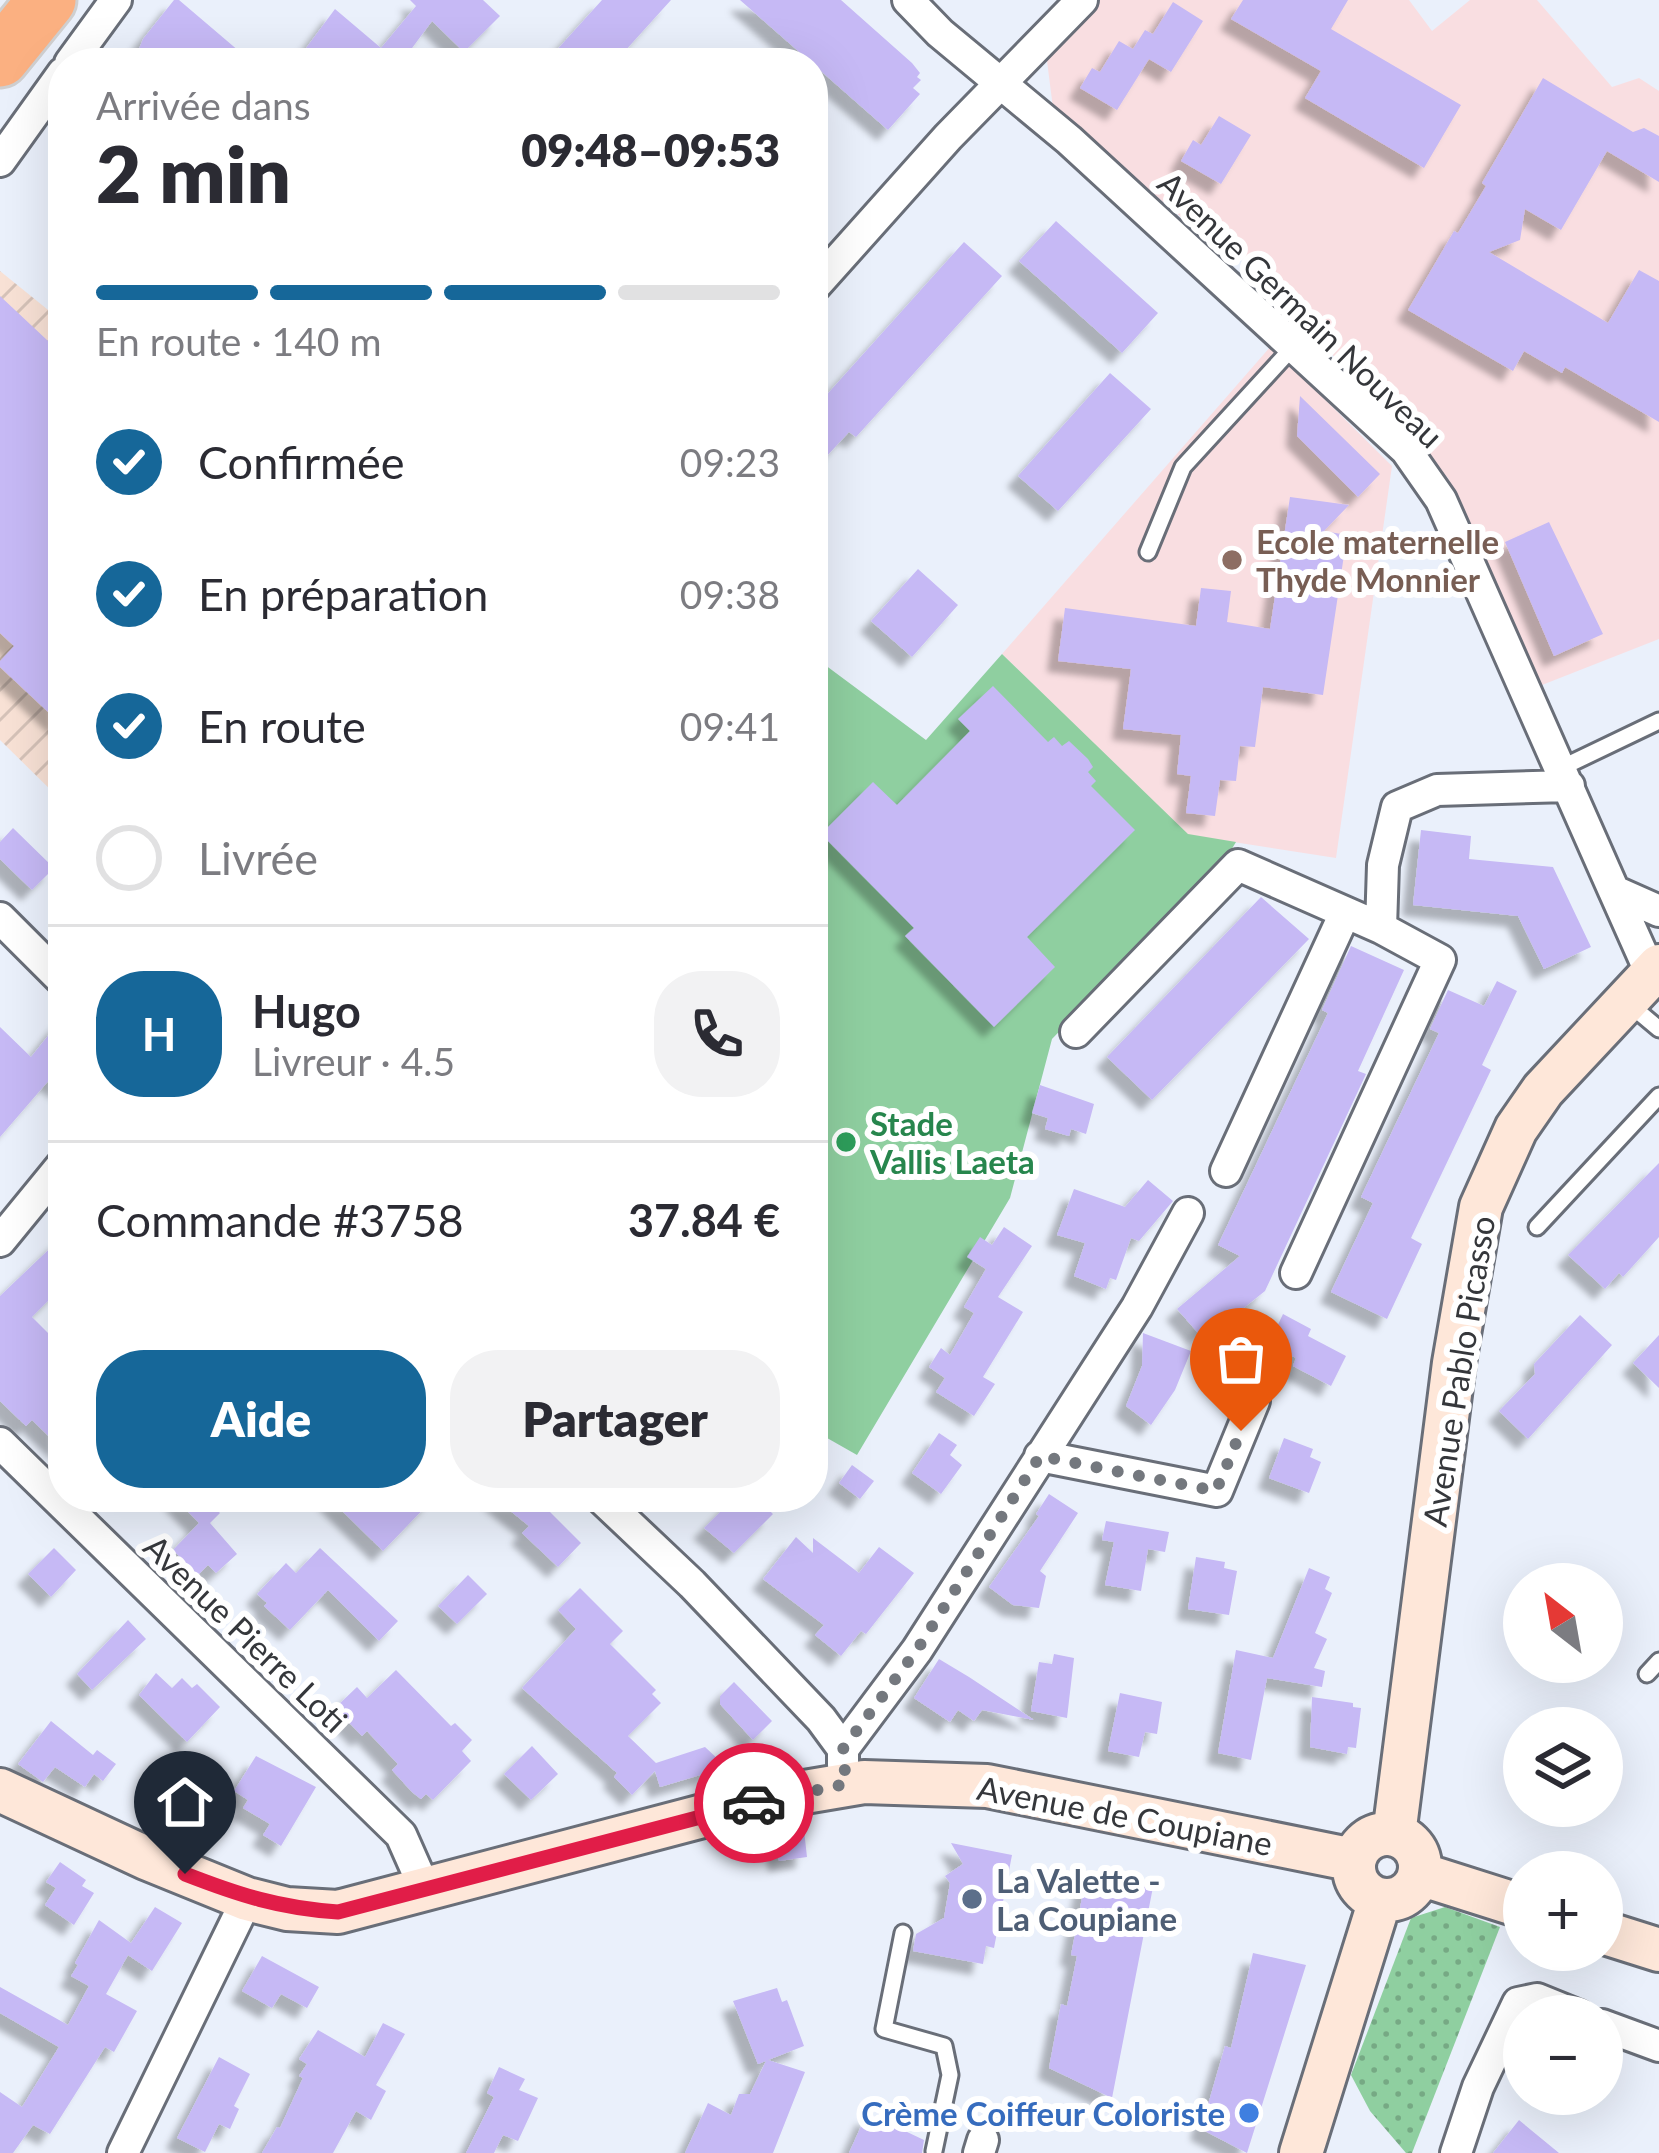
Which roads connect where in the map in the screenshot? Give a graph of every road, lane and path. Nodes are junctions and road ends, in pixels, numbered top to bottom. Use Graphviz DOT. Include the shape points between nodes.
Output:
graph roads {
  1 [pos="44,0"];
  2 [pos="116,0"];
  3 [pos="908,0"];
  4 [pos="1082,0"];
  5 [pos="81,48"];
  6 [pos="0,58"];
  7 [pos="1000,84"];
  8 [pos="48,94"];
  9 [pos="0,160"];
  10 [pos="828,272"];
  11 [pos="1294,346"];
  12 [pos="1148,552"];
  13 [pos="1659,721"];
  14 [pos="1565,777"];
  15 [pos="1614,891"];
  16 [pos="1659,911"];
  17 [pos="1345,913"];
  18 [pos="0,918"];
  19 [pos="1381,928"];
  20 [pos="48,966"];
  21 [pos="1645,980"];
  22 [pos="1659,1029"];
  23 [pos="1076,1032"];
  24 [pos="1659,1096"];
  25 [pos="1226,1172"];
  26 [pos="48,1182"];
  27 [pos="1188,1213"];
  28 [pos="1537,1227"];
  29 [pos="0,1241"];
  30 [pos="1296,1273"];
  31 [pos="1254,1401"];
  32 [pos="0,1443"];
  33 [pos="1040,1456"];
  34 [pos="48,1490"];
  35 [pos="71,1512"];
  36 [pos="615,1512"];
  37 [pos="844,1767"];
  38 [pos="0,1790"];
  39 [pos="1394,1835"];
  40 [pos="1354,1860"];
  41 [pos="1420,1874"];
  42 [pos="424,1887"];
  43 [pos="247,1899"];
  44 [pos="1380,1900"];
  45 [pos="1503,1900"];
  46 [pos="903,1934"];
  47 [pos="1623,1939"];
  48 [pos="1659,1950"];
  49 [pos="1623,2033"];
  50 [pos="1503,2034"];
  51 [pos="1659,2047"];
  52 [pos="934,2151"];
  53 [pos="123,2153"];
  54 [pos="1301,2153"];
  55 [pos="1456,2153"];
  1 -- 6 [label="highway"];
  2 -- 5 [label="street"];
  3 -- 7 [label="street, Avenue Germain Nouveau"];
  4 -- 7 [label="street"];
  7 -- 10 [label="street"];
  7 -- 11 [label="street, Avenue Germain Nouveau"];
  8 -- 9 [label="street"];
  11 -- 12 [label="lane" via="1183,467"];
  11 -- 14 [label="street, Avenue Germain Nouveau" via="1406,450 1441,500"];
  13 -- 14 [label="lane"];
  14 -- 15 [label="street, Avenue Germain Nouveau"];
  14 -- 19 [label="street" via="1437,790 1397,807 1383,865"];
  15 -- 16 [label="street"];
  15 -- 21 [label="street, Avenue Germain Nouveau"];
  17 -- 19 [label="street"];
  17 -- 23 [label="street" via="1238,865"];
  17 -- 25 [label="street"];
  18 -- 20 [label="street"];
  19 -- 30 [label="street" via="1440,960"];
  21 -- 22 [label="lane"];
  21 -- 39 [label="main road, Avenue Pablo Picasso" via="1516,1129 1481,1207"];
  24 -- 28 [label="lane"];
  26 -- 29 [label="street"];
  27 -- 33 [label="street"];
  31 -- 33 [label="street" via="1216,1491"];
  32 -- 34 [label="street, Avenue Pierre Loti"];
  33 -- 37 [label="street"];
  35 -- 42 [label="street, Avenue Pierre Loti" via="401,1835"];
  36 -- 37 [label="street" via="820,1719"];
  37 -- 40 [label="main road, Avenue de Coupiane" via="987,1786"];
  37 -- 42 [label="main road, Avenue de Coupiane" via="754,1803"];
  38 -- 43 [label="main road, Avenue de Coupiane"];
  39 -- 40 [label="main road" via="1366,1841"];
  39 -- 41 [label="main road" via="1416,1851"];
  40 -- 44 [label="main road" via="1356,1881"];
  41 -- 44 [label="main road" via="1410,1892"];
  41 -- 45 [label="main road"];
  42 -- 43 [label="main road, Avenue de Coupiane" via="338,1912"];
  43 -- 53 [label="street"];
  44 -- 54 [label="main road"];
  46 -- 52 [label="lane" via="884,2029 944,2046 950,2075"];
  47 -- 48 [label="main road"];
  49 -- 51 [label="street"];
  50 -- 55 [label="street"];
}
